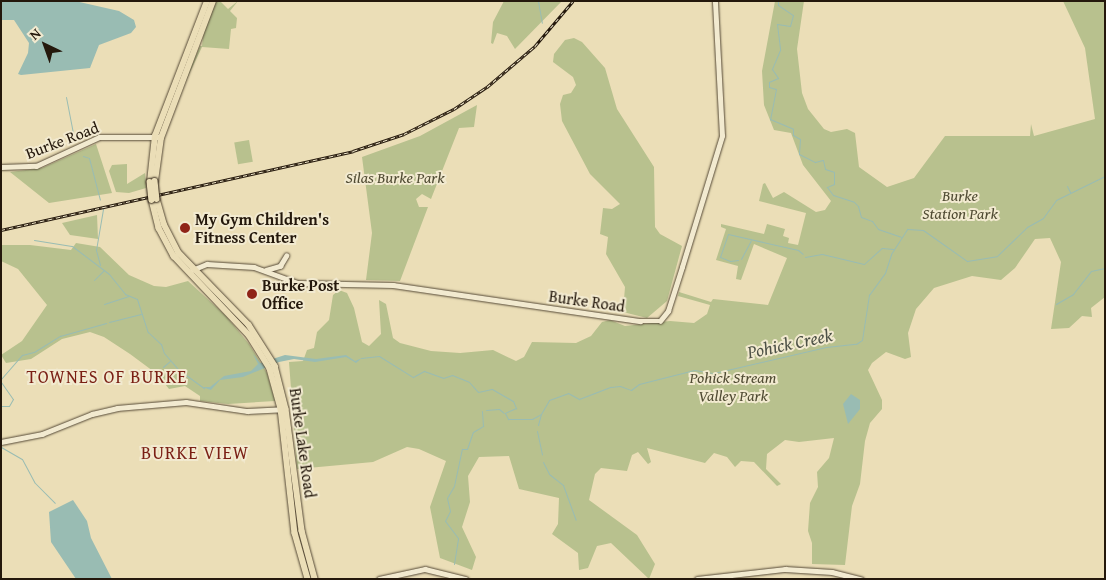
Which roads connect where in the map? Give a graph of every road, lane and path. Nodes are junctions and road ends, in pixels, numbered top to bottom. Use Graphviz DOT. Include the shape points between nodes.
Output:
graph roads {
  1 [pos="207,1"];
  2 [pos="213,1"];
  3 [pos="715,1"];
  4 [pos="158,137"];
  5 [pos="1,167"];
  6 [pos="286,256"];
  7 [pos="265,270"];
  8 [pos="190,272"];
  9 [pos="284,409"];
  10 [pos="1,442"];
  11 [pos="308,579"];
  12 [pos="315,579"];
  13 [pos="379,579"];
  14 [pos="466,579"];
  15 [pos="697,579"];
  16 [pos="861,579"];
  1 -- 4 [label="main road, Burke Lake Road"];
  2 -- 4 [label="main road, Burke Lake Road"];
  3 -- 7 [label="street, Burke Road" via="722,136 668,311 660,321 640,321 393,285 298,283"];
  4 -- 5 [label="main road, Burke Road" via="99,137 36,166"];
  4 -- 8 [label="main road, Burke Lake Road, bridge" via="153,182 155,200 170,239"];
  6 -- 7 [label="street" via="280,266"];
  7 -- 8 [label="street, Burke Road" via="218,264"];
  8 -- 9 [label="main road, Burke Lake Road" via="267,356"];
  9 -- 10 [label="street" via="247,411 186,402 117,408 92,414 42,434"];
  9 -- 11 [label="main road, Burke Lake Road" via="295,533"];
  9 -- 12 [label="main road, Burke Lake Road" via="298,513"];
  13 -- 14 [label="street" via="425,569"];
  15 -- 16 [label="street" via="785,568 832,572"];
}
